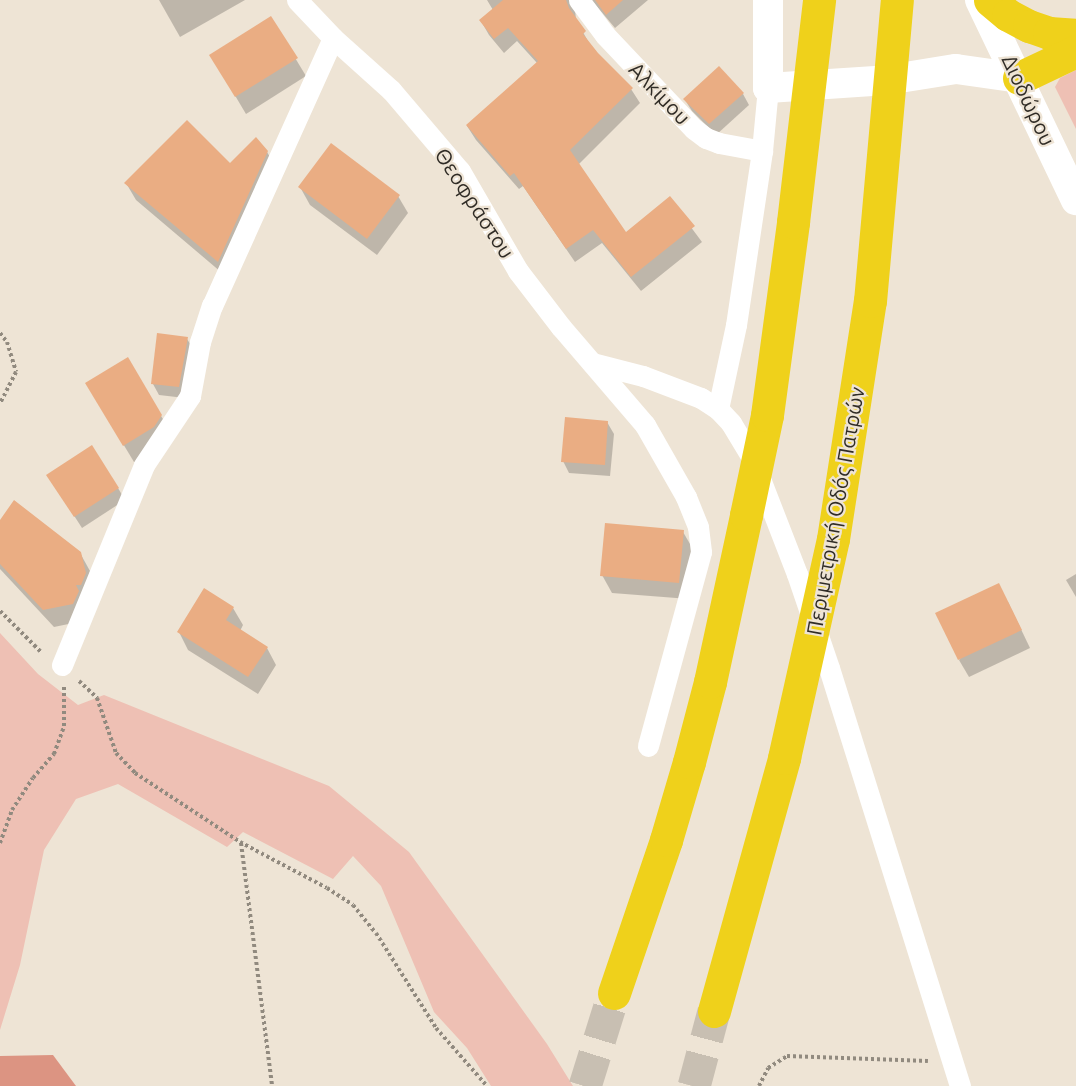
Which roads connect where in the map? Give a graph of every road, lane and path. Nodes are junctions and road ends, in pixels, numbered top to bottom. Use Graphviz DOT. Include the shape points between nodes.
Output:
graph roads {
  1 [pos="297,0"];
  2 [pos="579,0"];
  3 [pos="768,0"];
  4 [pos="980,0"];
  5 [pos="990,0"];
  6 [pos="897,9"];
  7 [pos="817,15"];
  8 [pos="1076,35"];
  9 [pos="333,38"];
  10 [pos="1076,51"];
  11 [pos="1019,78"];
  12 [pos="768,88"];
  13 [pos="762,151"];
  14 [pos="1076,200"];
  15 [pos="0,333"];
  16 [pos="592,363"];
  17 [pos="0,403"];
  18 [pos="718,409"];
  19 [pos="0,611"];
  20 [pos="62,666"];
  21 [pos="648,746"];
  22 [pos="240,842"];
  23 [pos="0,843"];
  24 [pos="614,993"];
  25 [pos="714,1011"];
  26 [pos="953,1062"];
  27 [pos="272,1086"];
  28 [pos="487,1086"];
  29 [pos="759,1086"];
  30 [pos="960,1086"];
  1 -- 9 [label="street, Θεοφράστου"];
  2 -- 13 [label="street, Αλκίμου" via="605,35 694,129 719,143"];
  3 -- 12 [label="street"];
  4 -- 11 [label="street, Διοδώρου"];
  5 -- 8 [label="highway" via="1029,26 1049,33"];
  6 -- 25 [label="highway, Περιμετρική Οδός Πατρών" via="870,301 825,584 781,769"];
  7 -- 24 [label="highway" via="766,415 746,515 689,762"];
  9 -- 16 [label="street, Θεοφράστου" via="391,90 460,171 518,271"];
  9 -- 20 [label="street" via="212,306 200,342 190,396 144,465"];
  10 -- 11 [label="highway"];
  11 -- 12 [label="street" via="956,69 865,82"];
  11 -- 14 [label="street, Διοδώρου"];
  12 -- 13 [label="street"];
  13 -- 18 [label="street" via="736,325"];
  15 -- 17 [label="path" via="7,342 16,372"];
  16 -- 18 [label="street" via="676,387"];
  16 -- 21 [label="street, Θεοφράστου" via="645,425 686,497 698,527 701,552"];
  18 -- 26 [label="street" via="752,458 797,574"];
  19 -- 20 [label="path"];
  20 -- 22 [label="path" via="96,698 120,759"];
  20 -- 23 [label="path" via="64,726 54,754 12,810"];
  22 -- 27 [label="path"];
  22 -- 28 [label="path" via="353,905 376,933 436,1028"];
  26 -- 29 [label="path" via="787,1056 768,1068"];
  26 -- 30 [label="street"];
}
